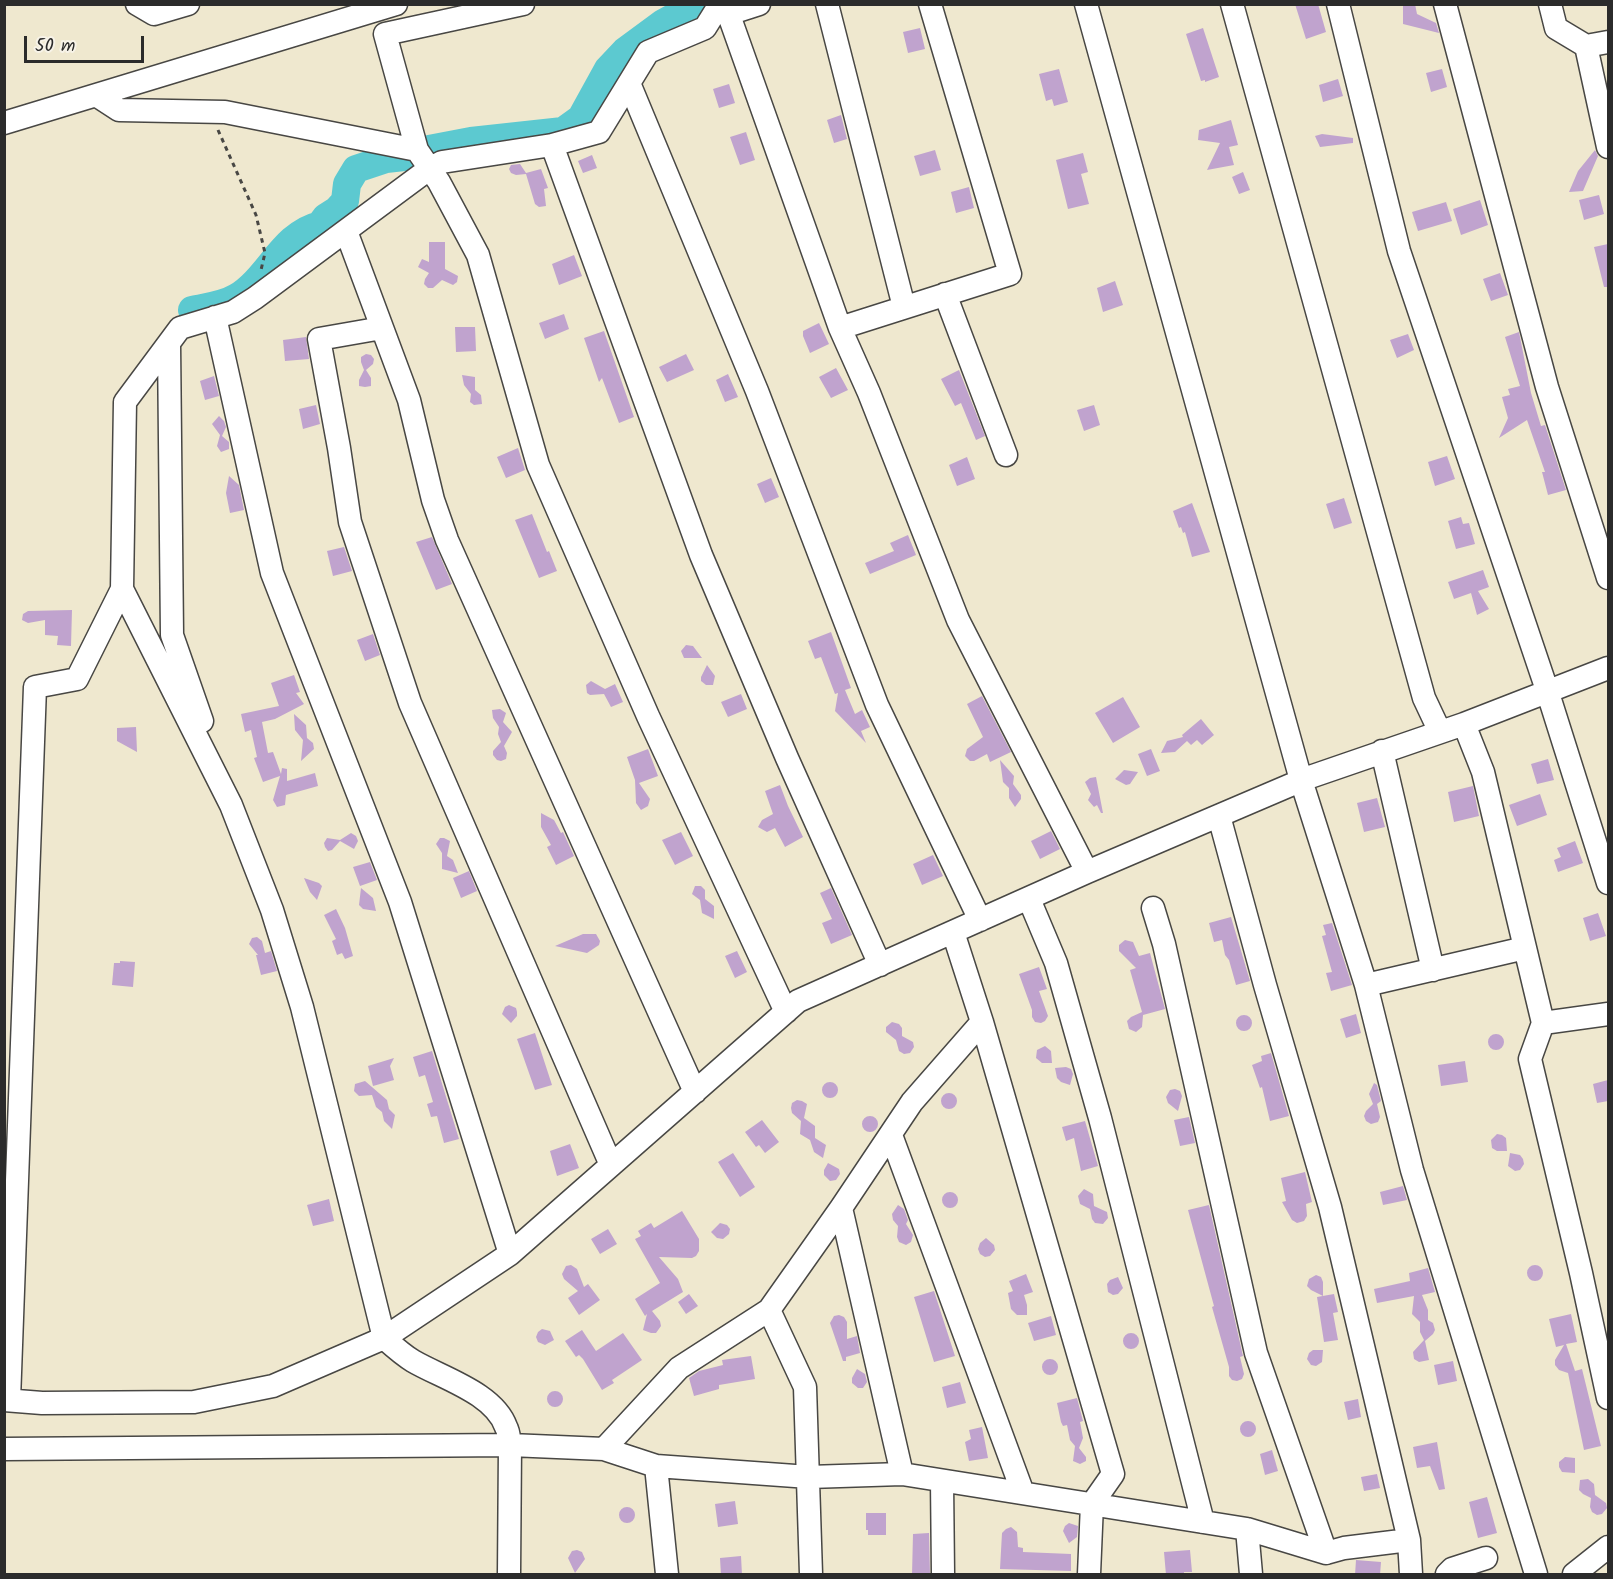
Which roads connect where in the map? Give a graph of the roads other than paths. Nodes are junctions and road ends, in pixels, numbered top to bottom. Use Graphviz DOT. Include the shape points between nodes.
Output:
graph roads {
  1 [pos="136,4"];
  2 [pos="188,4"];
  3 [pos="396,4"];
  4 [pos="522,4"];
  5 [pos="759,4"];
  6 [pos="826,4"];
  7 [pos="930,4"];
  8 [pos="1086,4"];
  9 [pos="1232,4"];
  10 [pos="1338,4"];
  11 [pos="1445,4"];
  12 [pos="1550,4"];
  13 [pos="724,8"];
  14 [pos="1608,42"];
  15 [pos="1586,46"];
  16 [pos="629,83"];
  17 [pos="96,95"];
  18 [pos="4,123"];
  19 [pos="552,145"];
  20 [pos="1608,147"];
  21 [pos="423,159"];
  22 [pos="346,231"];
  23 [pos="945,294"];
  24 [pos="904,307"];
  25 [pos="215,318"];
  26 [pos="382,328"];
  27 [pos="840,328"];
  28 [pos="169,343"];
  29 [pos="1006,455"];
  30 [pos="1608,578"];
  31 [pos="122,589"];
  32 [pos="1608,668"];
  33 [pos="1547,690"];
  34 [pos="1464,724"];
  35 [pos="1440,732"];
  36 [pos="1382,751"];
  37 [pos="1301,780"];
  38 [pos="231,805"];
  39 [pos="1219,816"];
  40 [pos="1087,872"];
  41 [pos="1608,883"];
  42 [pos="1029,899"];
  43 [pos="1152,908"];
  44 [pos="980,920"];
  45 [pos="953,932"];
  46 [pos="1525,948"];
  47 [pos="880,965"];
  48 [pos="1433,970"];
  49 [pos="1366,986"];
  50 [pos="786,1012"];
  51 [pos="1608,1014"];
  52 [pos="982,1022"];
  53 [pos="1543,1023"];
  54 [pos="695,1092"];
  55 [pos="891,1135"];
  56 [pos="611,1165"];
  57 [pos="842,1208"];
  58 [pos="510,1254"];
  59 [pos="769,1310"];
  60 [pos="384,1338"];
  61 [pos="1608,1398"];
  62 [pos="7,1400"];
  63 [pos="510,1445"];
  64 [pos="4,1449"];
  65 [pos="604,1449"];
  66 [pos="656,1466"];
  67 [pos="902,1474"];
  68 [pos="809,1477"];
  69 [pos="942,1481"];
  70 [pos="1023,1493"];
  71 [pos="1092,1504"];
  72 [pos="1203,1522"];
  73 [pos="1247,1528"];
  74 [pos="1409,1540"];
  75 [pos="1608,1547"];
  76 [pos="1326,1553"];
  77 [pos="1486,1558"];
  78 [pos="509,1575"];
  79 [pos="667,1575"];
  80 [pos="811,1575"];
  81 [pos="943,1575"];
  82 [pos="1089,1575"];
  83 [pos="1251,1575"];
  84 [pos="1411,1575"];
  85 [pos="1447,1575"];
  86 [pos="1536,1575"];
  87 [pos="1574,1575"];
  1 -- 2 [label="street" via="154,14"];
  3 -- 17 [label="street"];
  4 -- 21 [label="street" via="385,34"];
  5 -- 13 [label="street"];
  6 -- 24 [label="street"];
  7 -- 23 [label="street" via="1010,274"];
  8 -- 37 [label="street"];
  9 -- 35 [label="street" via="1424,698"];
  10 -- 33 [label="street" via="1399,251"];
  11 -- 30 [label="street" via="1547,387"];
  12 -- 15 [label="street" via="1556,28"];
  13 -- 16 [label="street" via="705,28 648,52"];
  13 -- 27 [label="street"];
  14 -- 15 [label="street"];
  15 -- 20 [label="street"];
  16 -- 19 [label="street" via="599,132"];
  16 -- 44 [label="street" via="757,391 877,705"];
  17 -- 18 [label="street"];
  17 -- 21 [label="street" via="119,110 225,112"];
  19 -- 21 [label="street" via="442,162"];
  19 -- 47 [label="street" via="701,555"];
  21 -- 22 [label="street"];
  21 -- 50 [label="street" via="478,255 538,465 648,716"];
  22 -- 25 [label="street" via="255,298"];
  22 -- 26 [label="street"];
  23 -- 24 [label="street"];
  23 -- 29 [label="street"];
  24 -- 27 [label="street"];
  25 -- 28 [label="street" via="180,328"];
  25 -- 58 [label="street" via="272,573 400,902"];
  26 -- 54 [label="street" via="409,400 433,500 447,540"];
  26 -- 56 [label="street" via="319,339 350,522 410,703"];
  27 -- 40 [label="street" via="958,620"];
  28 -- 31 [label="street" via="125,402"];
  28 -- 38 [label="street" via="172,635"];
  31 -- 38 [label="street"];
  31 -- 62 [label="street" via="76,679 35,687"];
  32 -- 33 [label="street"];
  33 -- 34 [label="street"];
  33 -- 41 [label="street"];
  34 -- 35 [label="street"];
  34 -- 46 [label="street" via="1484,772"];
  35 -- 36 [label="street"];
  36 -- 37 [label="street"];
  36 -- 48 [label="street"];
  37 -- 39 [label="street"];
  37 -- 49 [label="street"];
  38 -- 60 [label="street" via="272,910 302,1007"];
  39 -- 40 [label="street"];
  39 -- 74 [label="street" via="1330,1207"];
  40 -- 42 [label="street"];
  42 -- 44 [label="street"];
  42 -- 72 [label="street" via="1056,963 1100,1118"];
  43 -- 76 [label="street" via="1164,944 1256,1353"];
  44 -- 45 [label="street"];
  45 -- 47 [label="street"];
  45 -- 52 [label="street"];
  46 -- 48 [label="street"];
  46 -- 53 [label="street"];
  47 -- 50 [label="street" via="798,1001"];
  48 -- 49 [label="street"];
  49 -- 86 [label="street" via="1412,1170"];
  50 -- 54 [label="street"];
  51 -- 53 [label="street"];
  52 -- 55 [label="street" via="912,1102"];
  52 -- 71 [label="street" via="1113,1474"];
  53 -- 61 [label="street" via="1530,1059"];
  54 -- 56 [label="street"];
  55 -- 57 [label="street"];
  55 -- 70 [label="street"];
  56 -- 58 [label="street"];
  57 -- 59 [label="street"];
  57 -- 67 [label="street"];
  58 -- 60 [label="street"];
  59 -- 65 [label="street" via="679,1368"];
  59 -- 68 [label="street" via="805,1387"];
  60 -- 62 [label="street" via="273,1386 194,1402"];
  60 -- 63 [label="street" via="411,1360 459,1384 493,1407 507,1427"];
  63 -- 64 [label="street"];
  63 -- 65 [label="street"];
  63 -- 78 [label="street"];
  65 -- 66 [label="street"];
  66 -- 68 [label="street"];
  66 -- 79 [label="street"];
  67 -- 68 [label="street"];
  67 -- 69 [label="street"];
  68 -- 80 [label="street"];
  69 -- 70 [label="street"];
  69 -- 81 [label="street"];
  70 -- 71 [label="street"];
  71 -- 72 [label="street"];
  71 -- 82 [label="street"];
  72 -- 73 [label="street"];
  73 -- 76 [label="street"];
  73 -- 83 [label="street"];
  74 -- 76 [label="street"];
  74 -- 84 [label="street"];
  75 -- 87 [label="street"];
  77 -- 85 [label="street" via="1452,1569"];
}
